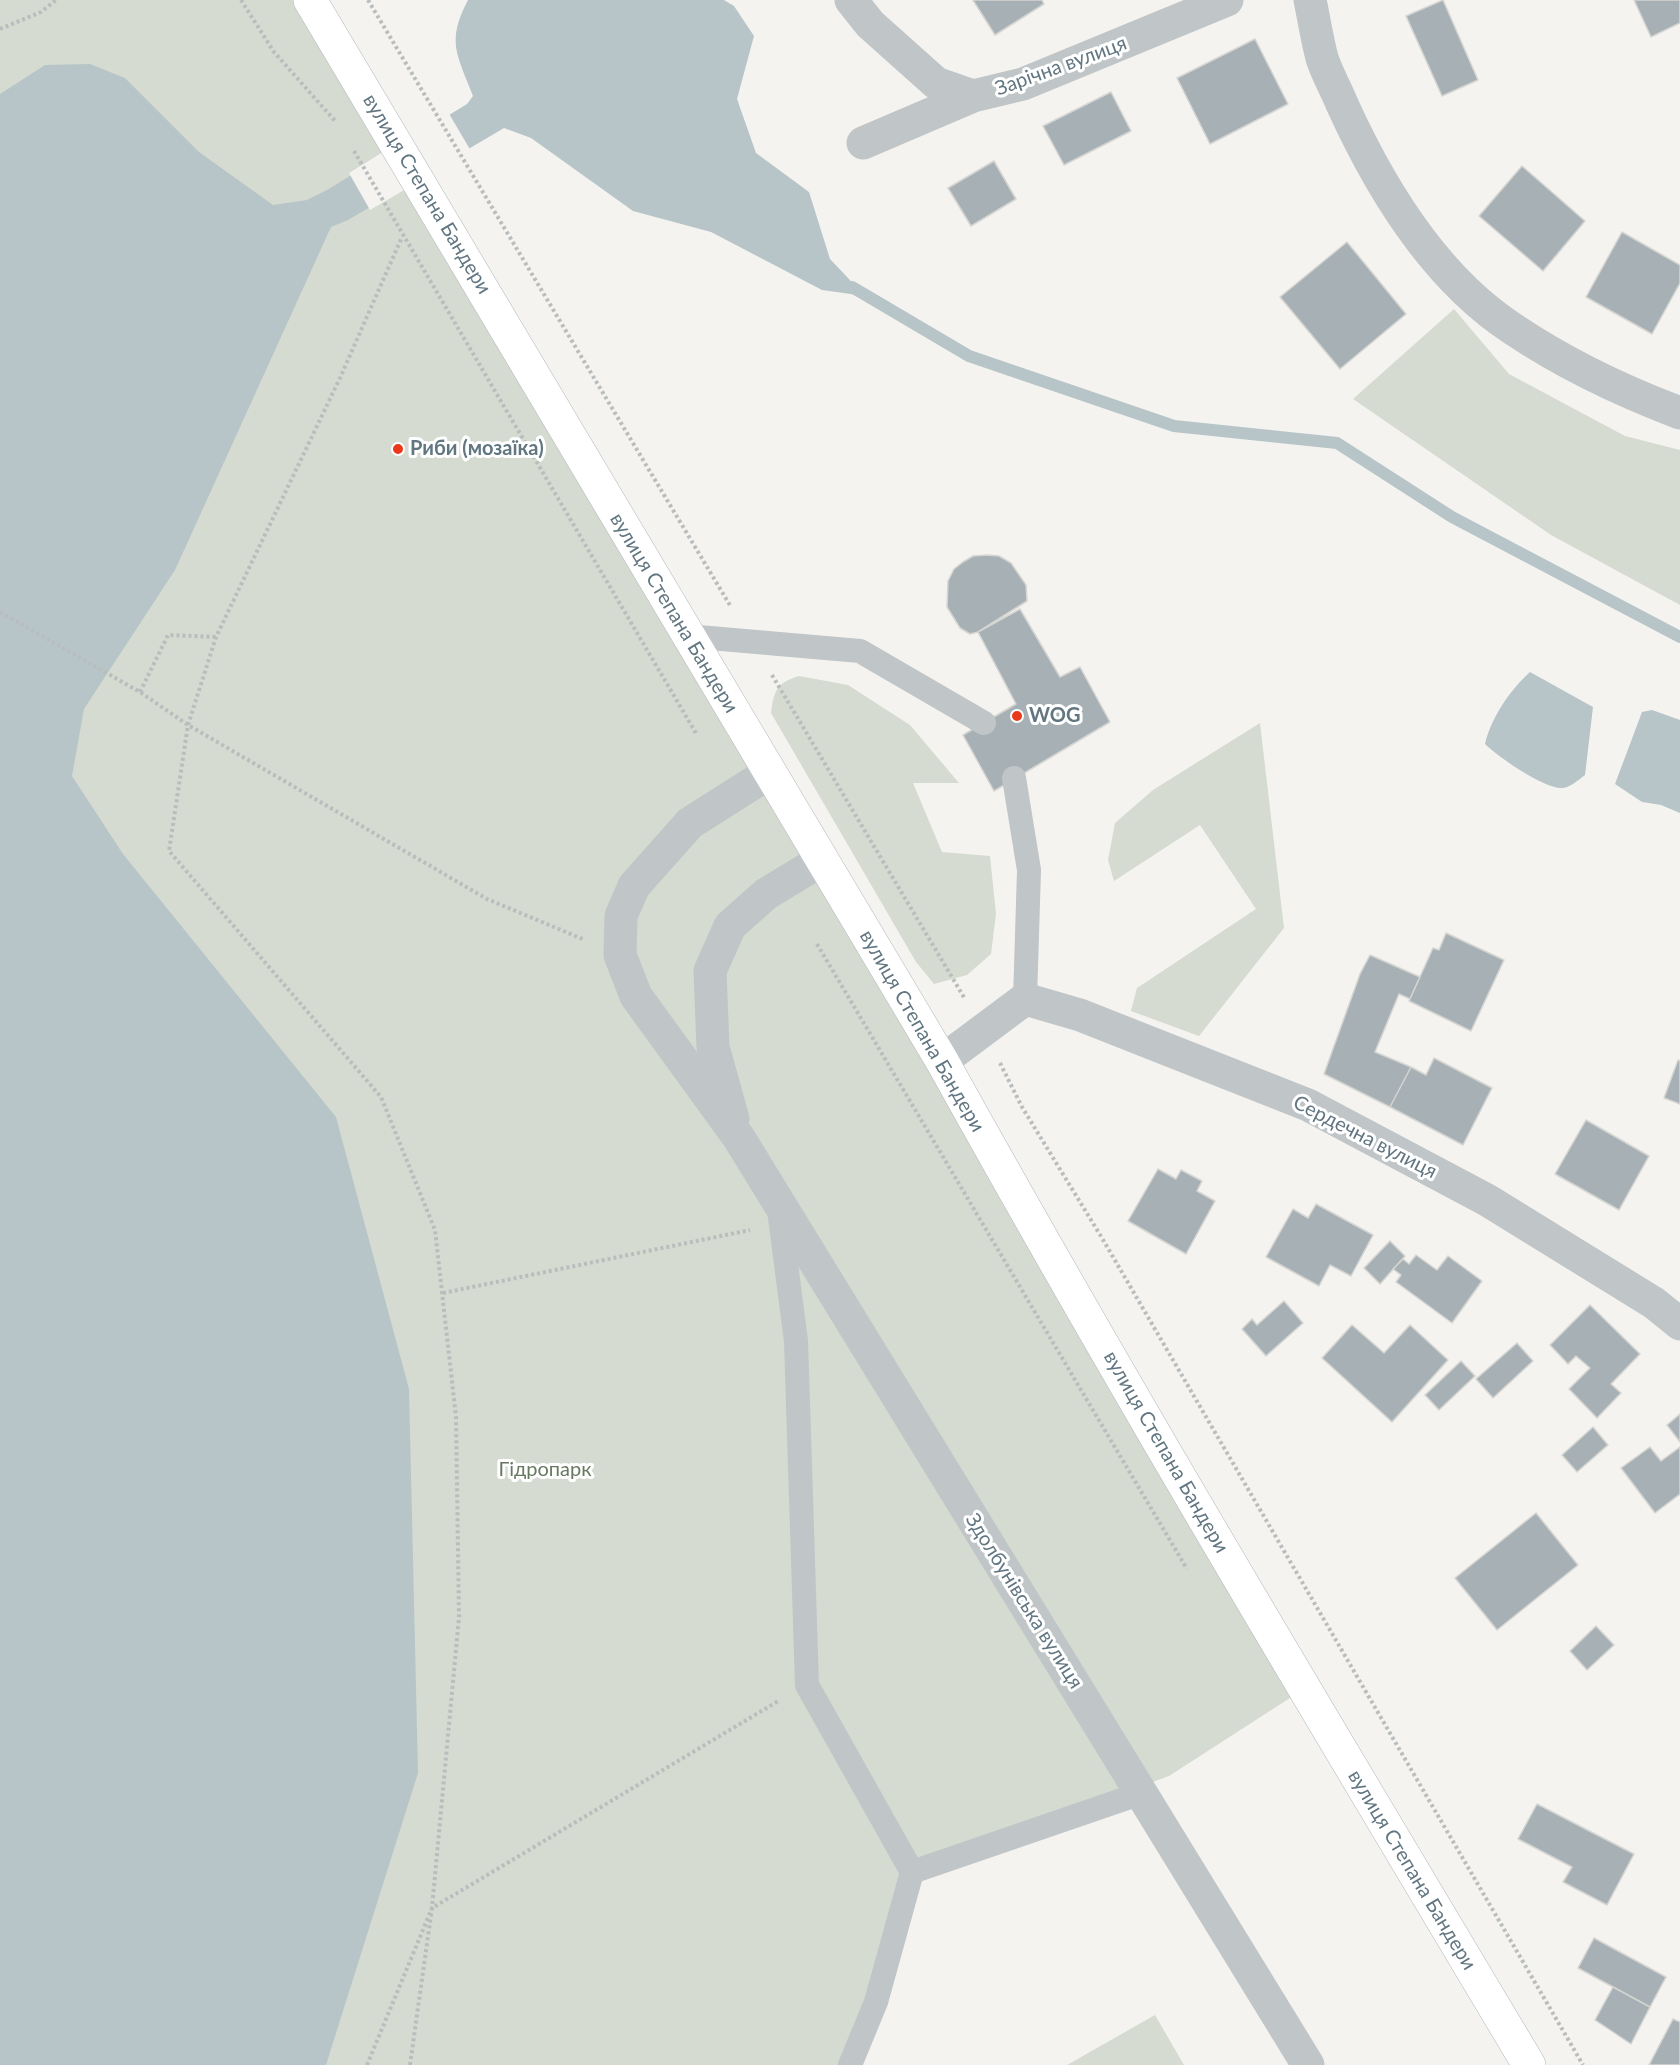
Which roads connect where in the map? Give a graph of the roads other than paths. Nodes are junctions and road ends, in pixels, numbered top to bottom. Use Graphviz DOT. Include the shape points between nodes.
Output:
graph roads {
  1 [pos="310,0"];
  2 [pos="851,0"];
  3 [pos="1227,0"];
  4 [pos="1310,0"];
  5 [pos="974,96"];
  6 [pos="863,142"];
  7 [pos="1680,413"];
  8 [pos="687,636"];
  9 [pos="984,723"];
  10 [pos="769,773"];
  11 [pos="1014,778"];
  12 [pos="822,860"];
  13 [pos="1025,999"];
  14 [pos="942,1061"];
  15 [pos="739,1138"];
  16 [pos="779,1213"];
  17 [pos="1680,1324"];
  18 [pos="1142,1793"];
  19 [pos="912,1872"];
  20 [pos="850,2065"];
  21 [pos="1308,2065"];
  22 [pos="1529,2065"];
  1 -- 8 [label="main road, вулиця Степана Бандери"];
  2 -- 5 [label="street, Зарічна вулиця" via="870,24 936,83"];
  3 -- 5 [label="street, Зарічна вулиця" via="1023,84"];
  4 -- 7 [label="street" via="1323,59 1359,141 1399,209 1445,272 1511,328 1576,367"];
  5 -- 6 [label="street"];
  8 -- 9 [label="lane" via="860,651"];
  8 -- 10 [label="main road, вулиця Степана Бандери"];
  10 -- 12 [label="main road, вулиця Степана Бандери"];
  10 -- 15 [label="street, Здолбунівська вулиця" via="690,823 634,886 621,916 620,955 636,996"];
  11 -- 13 [label="lane" via="1029,870"];
  12 -- 14 [label="main road, вулиця Степана Бандери"];
  12 -- 15 [label="street, Здолбунівська вулиця" via="766,894 730,926 710,971 713,1047"];
  13 -- 14 [label="street"];
  13 -- 17 [label="street, Сердечна вулиця" via="1080,1015 1308,1105 1487,1200 1654,1303"];
  14 -- 22 [label="main road, вулиця Степана Бандери" via="1286,1658"];
  15 -- 16 [label="street, Здолбунівська вулиця"];
  16 -- 18 [label="street, Здолбунівська вулиця"];
  16 -- 19 [label="lane" via="796,1341 807,1685"];
  18 -- 19 [label="lane"];
  18 -- 21 [label="street, Здолбунівська вулиця"];
  19 -- 20 [label="lane" via="876,2002"];
}
